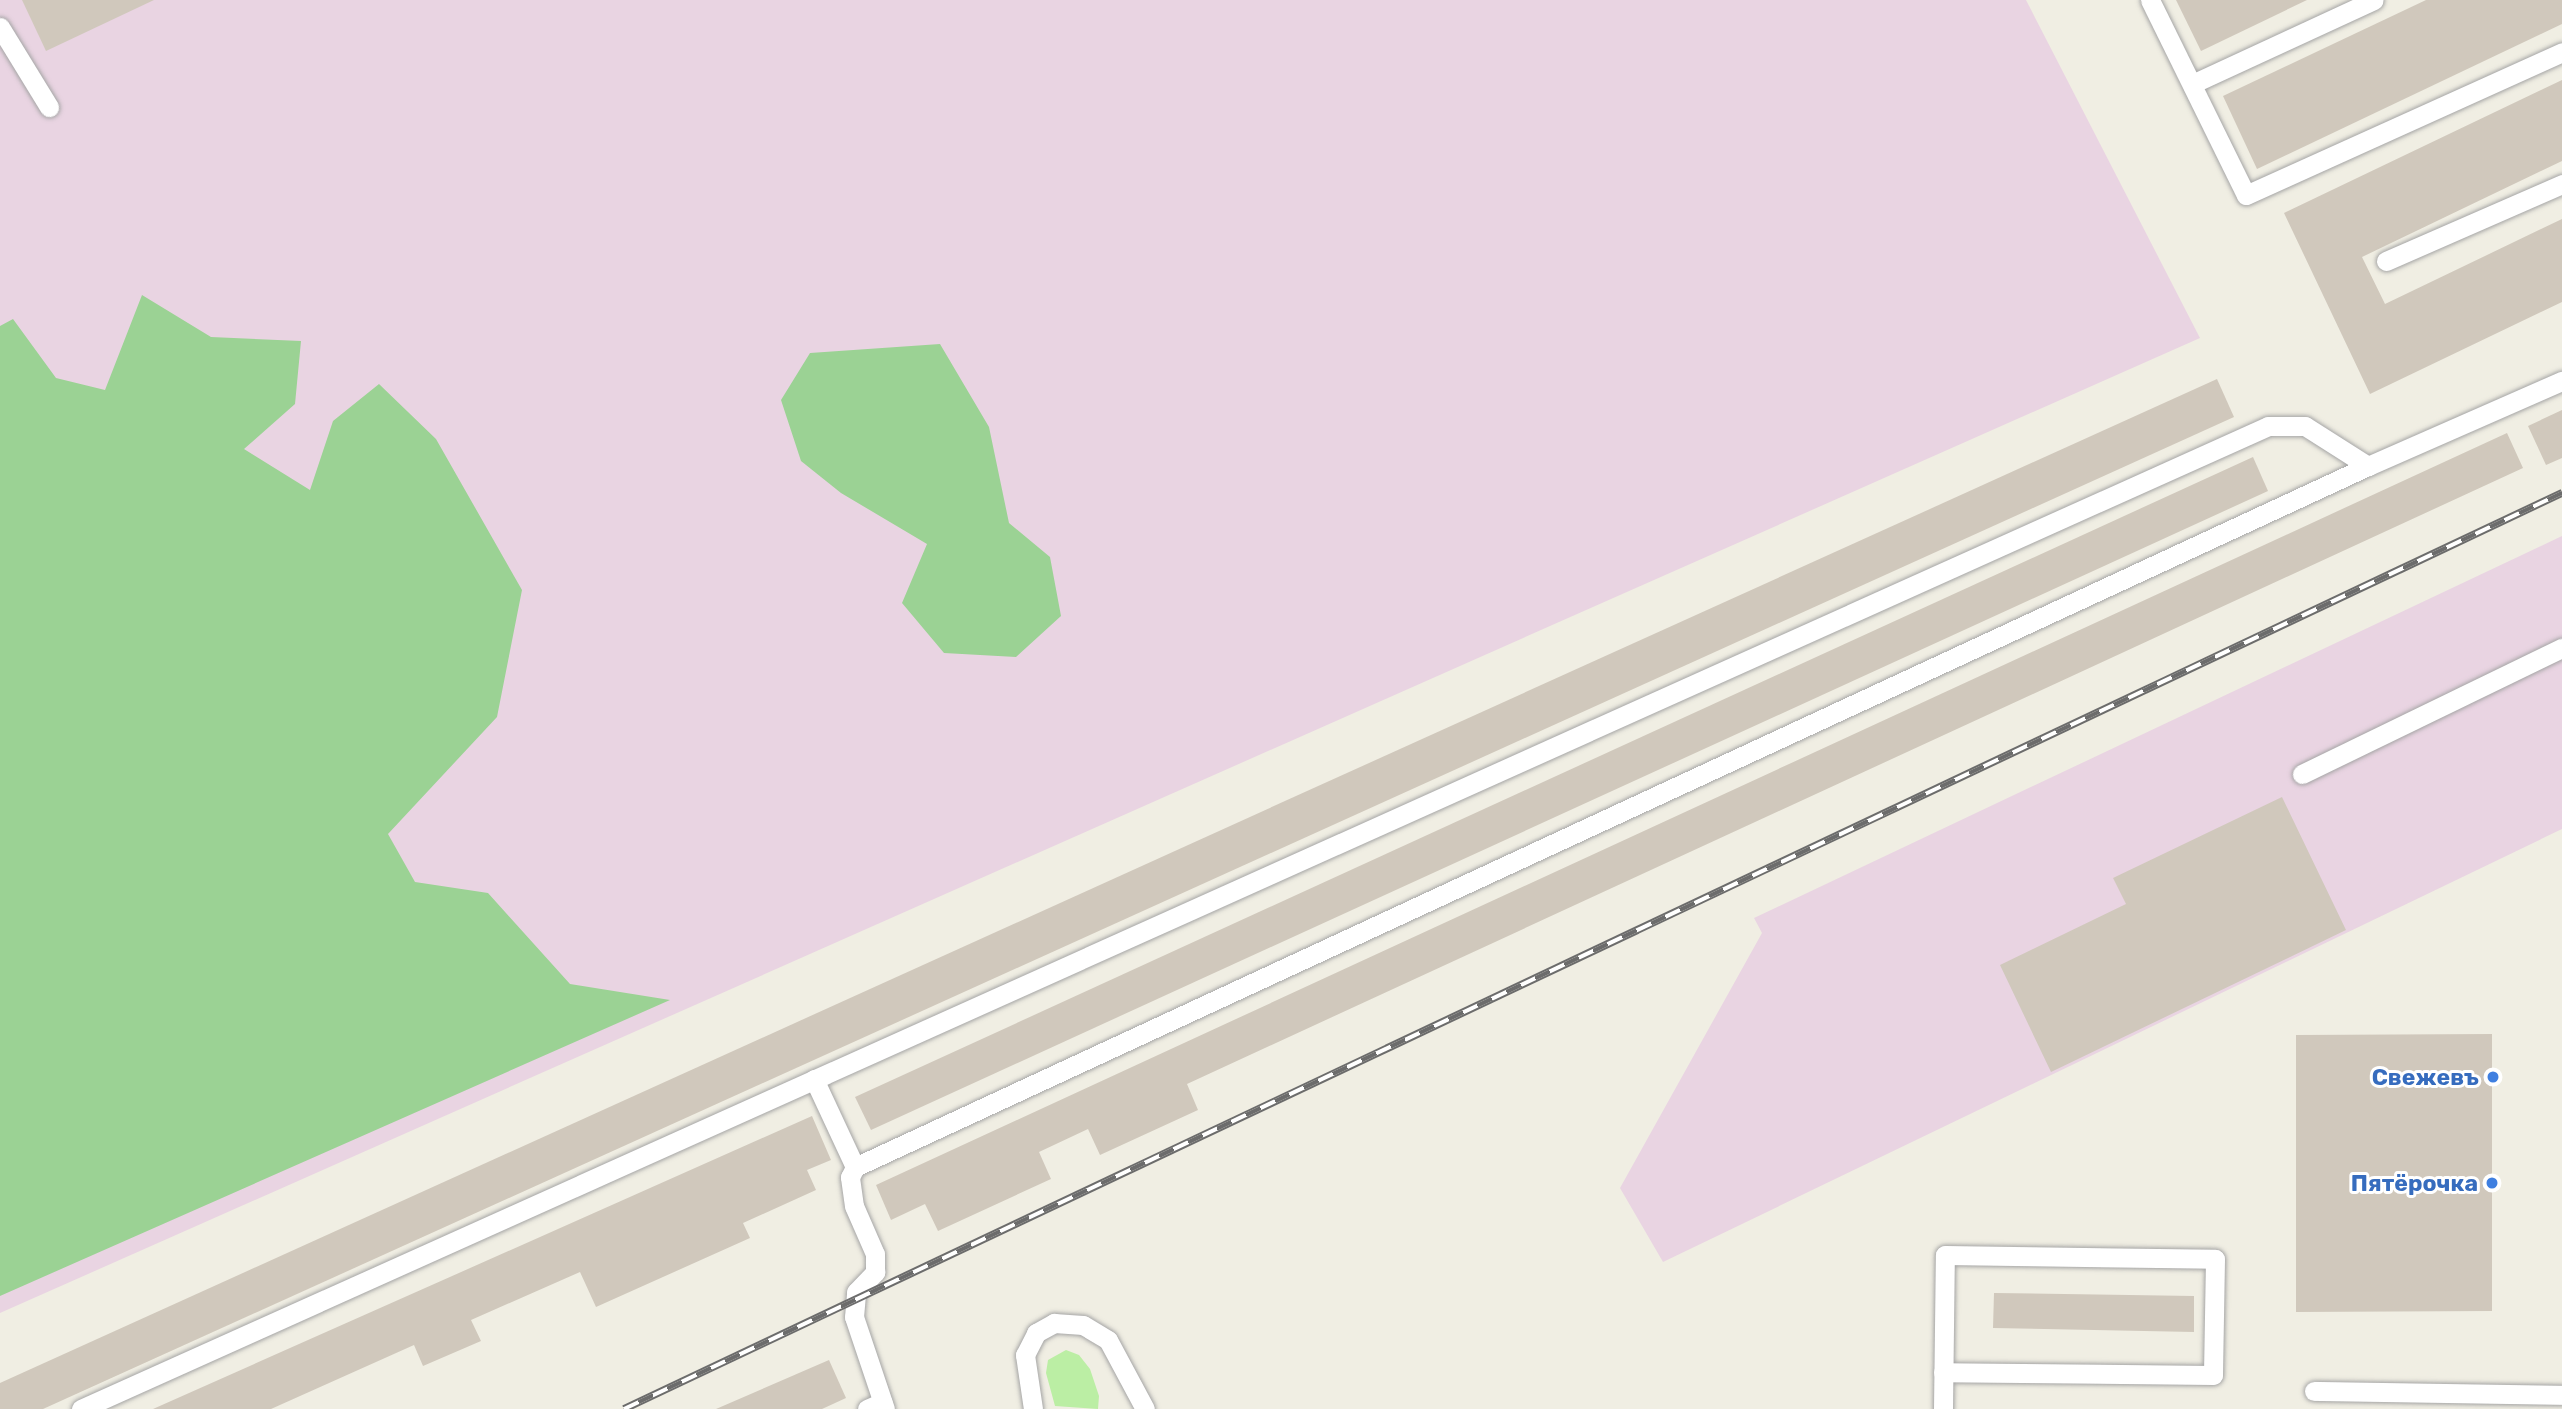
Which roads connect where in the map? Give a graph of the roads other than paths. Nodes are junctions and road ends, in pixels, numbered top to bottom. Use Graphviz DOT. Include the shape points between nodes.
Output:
graph roads {
  1 [pos="2150,0"];
  2 [pos="2374,0"];
  3 [pos="0,27"];
  4 [pos="2562,52"];
  5 [pos="2192,84"];
  6 [pos="49,107"];
  7 [pos="2562,184"];
  8 [pos="2386,261"];
  9 [pos="2562,381"];
  10 [pos="2368,467"];
  11 [pos="2562,648"];
  12 [pos="2302,774"];
  13 [pos="814,1079"];
  14 [pos="855,1167"];
  15 [pos="1943,1372"];
  16 [pos="2314,1391"];
  17 [pos="2562,1395"];
  18 [pos="878,1407"];
  19 [pos="81,1409"];
  20 [pos="1033,1409"];
  21 [pos="1145,1409"];
  22 [pos="1942,1409"];
  1 -- 5 [label="lane"];
  2 -- 5 [label="lane"];
  3 -- 6 [label="lane"];
  4 -- 5 [label="lane" via="2246,195"];
  7 -- 8 [label="lane"];
  9 -- 10 [label="lane"];
  10 -- 13 [label="lane" via="2305,426 2268,426"];
  10 -- 14 [label="lane"];
  11 -- 12 [label="lane"];
  13 -- 14 [label="lane"];
  13 -- 19 [label="lane"];
  14 -- 18 [label="lane" via="850,1177 854,1206 875,1254 875,1272 856,1292 854,1317"];
  15 -- 15 [label="lane" via="2213,1376 2215,1259 1945,1255"];
  15 -- 22 [label="lane"];
  16 -- 17 [label="lane"];
  20 -- 21 [label="lane" via="1025,1355 1036,1333 1054,1323 1083,1325 1108,1340"];
}
